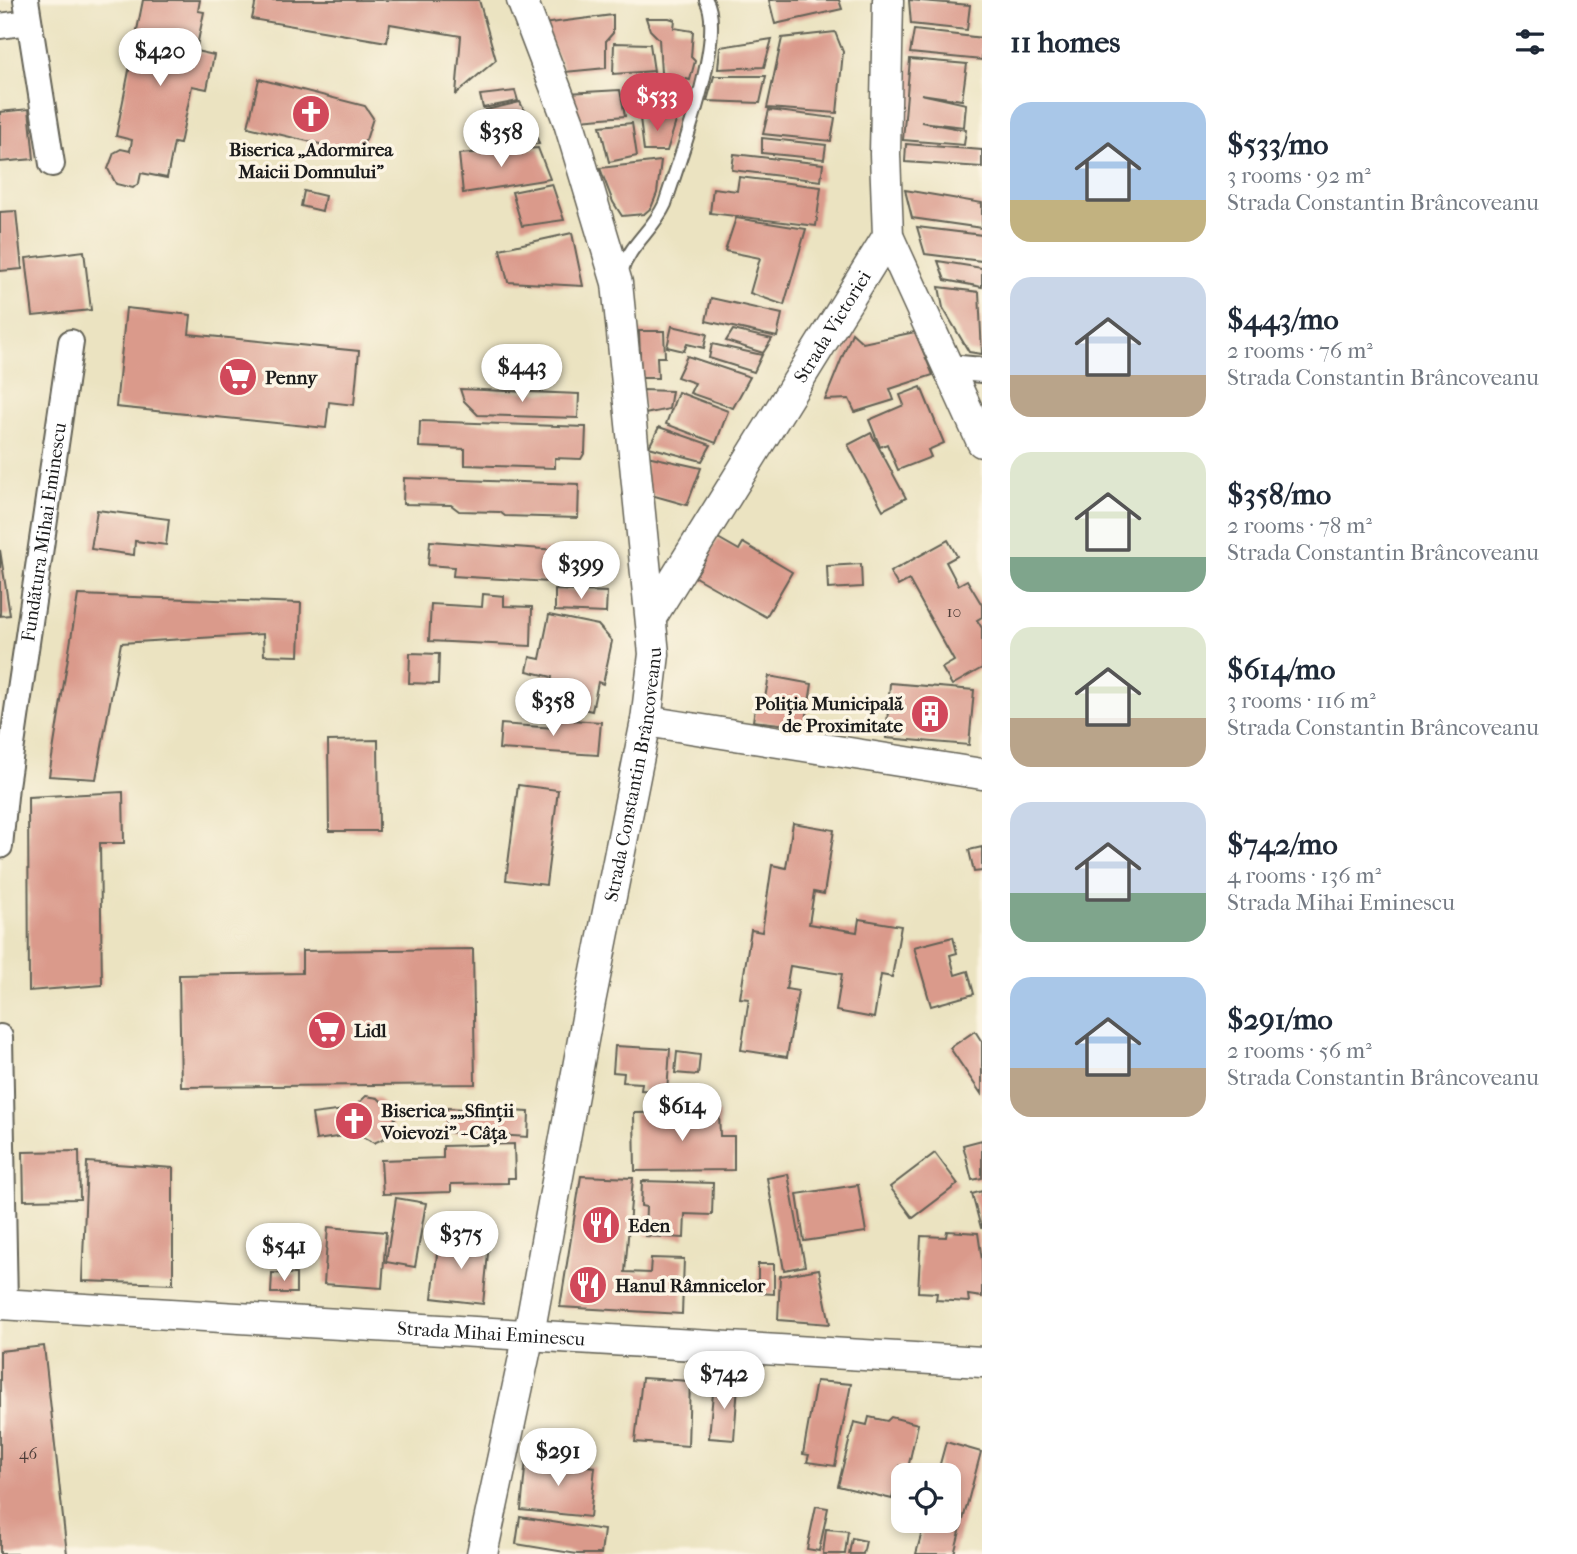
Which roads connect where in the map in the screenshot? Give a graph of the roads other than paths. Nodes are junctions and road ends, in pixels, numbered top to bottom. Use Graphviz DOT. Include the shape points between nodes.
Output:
graph roads {
  1 [pos="522,0"];
  2 [pos="706,0"];
  3 [pos="888,0"];
  4 [pos="27,11"];
  5 [pos="0,26"];
  6 [pos="52,164"];
  7 [pos="888,236"];
  8 [pos="617,283"];
  9 [pos="71,342"];
  10 [pos="949,367"];
  11 [pos="982,370"];
  12 [pos="982,442"];
  13 [pos="652,616"];
  14 [pos="646,721"];
  15 [pos="982,774"];
  16 [pos="0,846"];
  17 [pos="0,1037"];
  18 [pos="3,1304"];
  19 [pos="529,1334"];
  20 [pos="982,1362"];
  21 [pos="482,1554"];
  1 -- 8 [label="street, Strada Constantin Brâncoveanu" via="569,123"];
  2 -- 8 [label="lane" via="712,22 709,58 666,204 657,221 634,243"];
  3 -- 7 [label="street"];
  4 -- 5 [label="street"];
  4 -- 6 [label="street"];
  7 -- 10 [label="street"];
  7 -- 13 [label="street, Strada Victoriei"];
  8 -- 13 [label="street, Strada Constantin Brâncoveanu" via="640,539"];
  9 -- 16 [label="street, Fundătura Mihai Eminescu"];
  10 -- 11 [label="street"];
  10 -- 12 [label="street"];
  13 -- 14 [label="street, Strada Constantin Brâncoveanu" via="654,653"];
  14 -- 15 [label="street"];
  14 -- 19 [label="street, Strada Constantin Brâncoveanu"];
  17 -- 18 [label="street"];
  18 -- 19 [label="street, Strada Mihai Eminescu"];
  19 -- 20 [label="street, Strada Mihai Eminescu"];
  19 -- 21 [label="street, Strada Constantin Brâncoveanu"];
}
